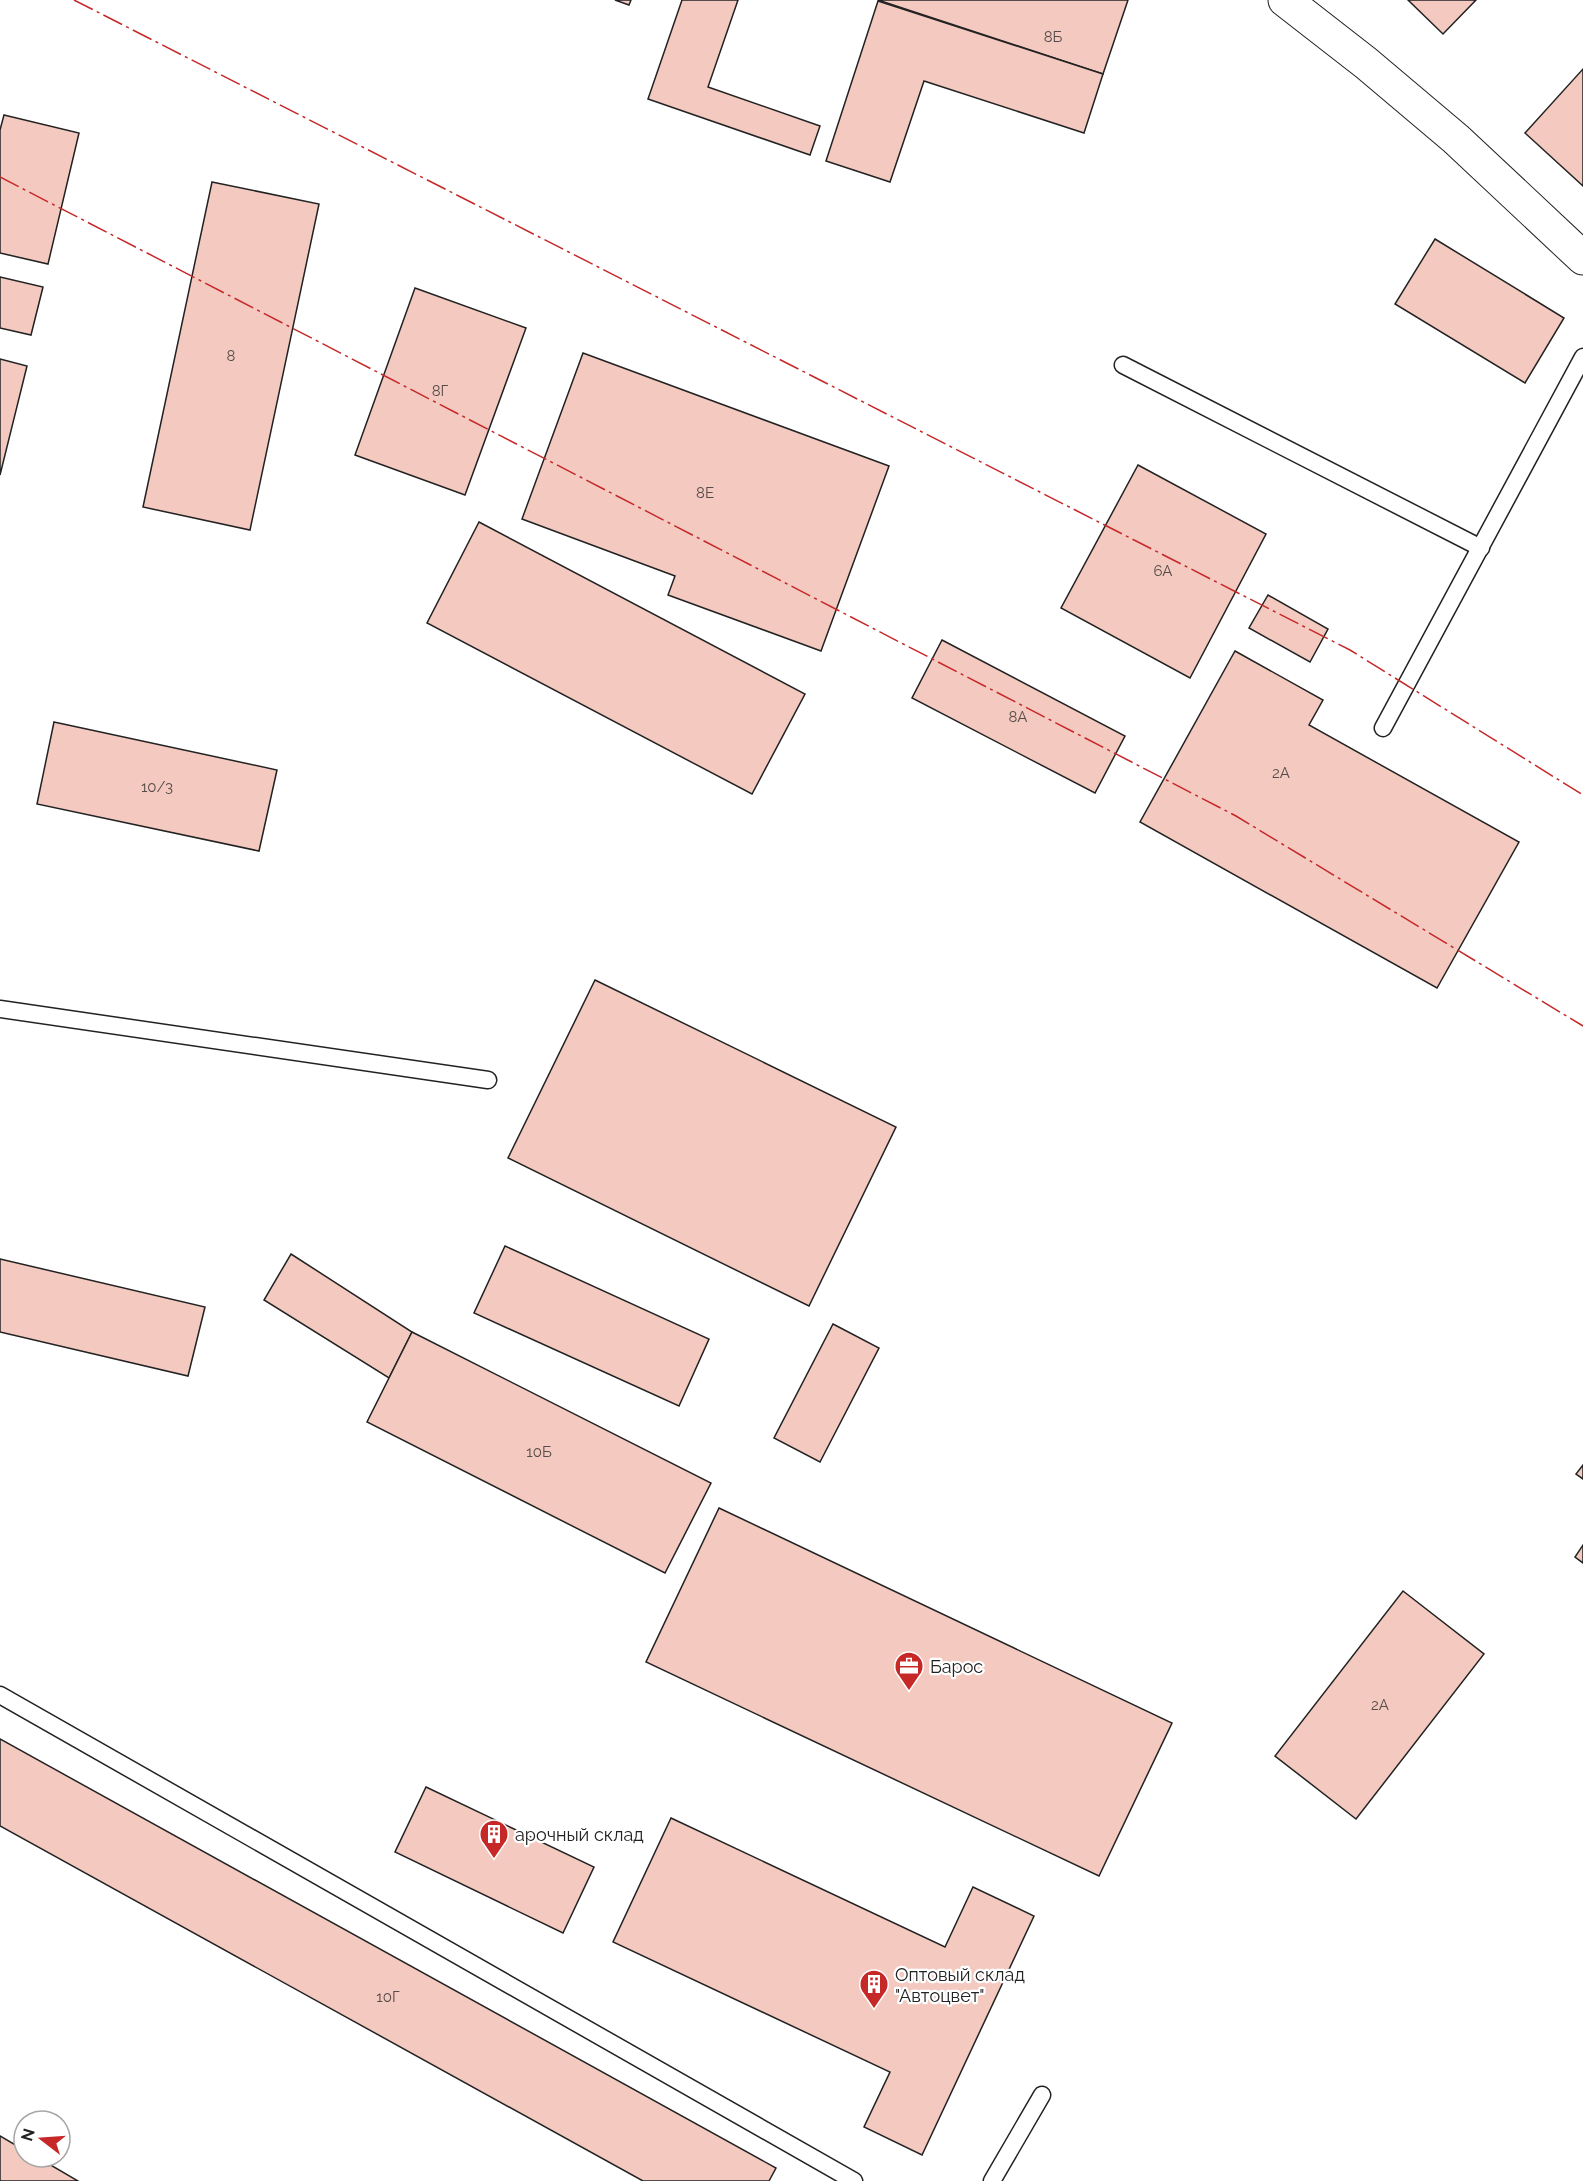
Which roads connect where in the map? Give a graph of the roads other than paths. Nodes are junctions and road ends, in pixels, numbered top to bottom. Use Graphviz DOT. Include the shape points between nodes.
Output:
graph roads {
  1 [pos="1285,0"];
  2 [pos="1583,258"];
  3 [pos="1583,357"];
  4 [pos="1123,365"];
  5 [pos="1480,548"];
  6 [pos="1383,728"];
  7 [pos="0,1009"];
  8 [pos="488,1080"];
  9 [pos="0,1695"];
  10 [pos="1042,2095"];
  11 [pos="854,2181"];
  12 [pos="992,2181"];
  1 -- 2 [label="street" via="1456,139"];
  3 -- 5 [label="lane"];
  4 -- 5 [label="lane"];
  5 -- 6 [label="lane"];
  7 -- 8 [label="lane"];
  9 -- 11 [label="lane"];
  10 -- 12 [label="lane"];
}
